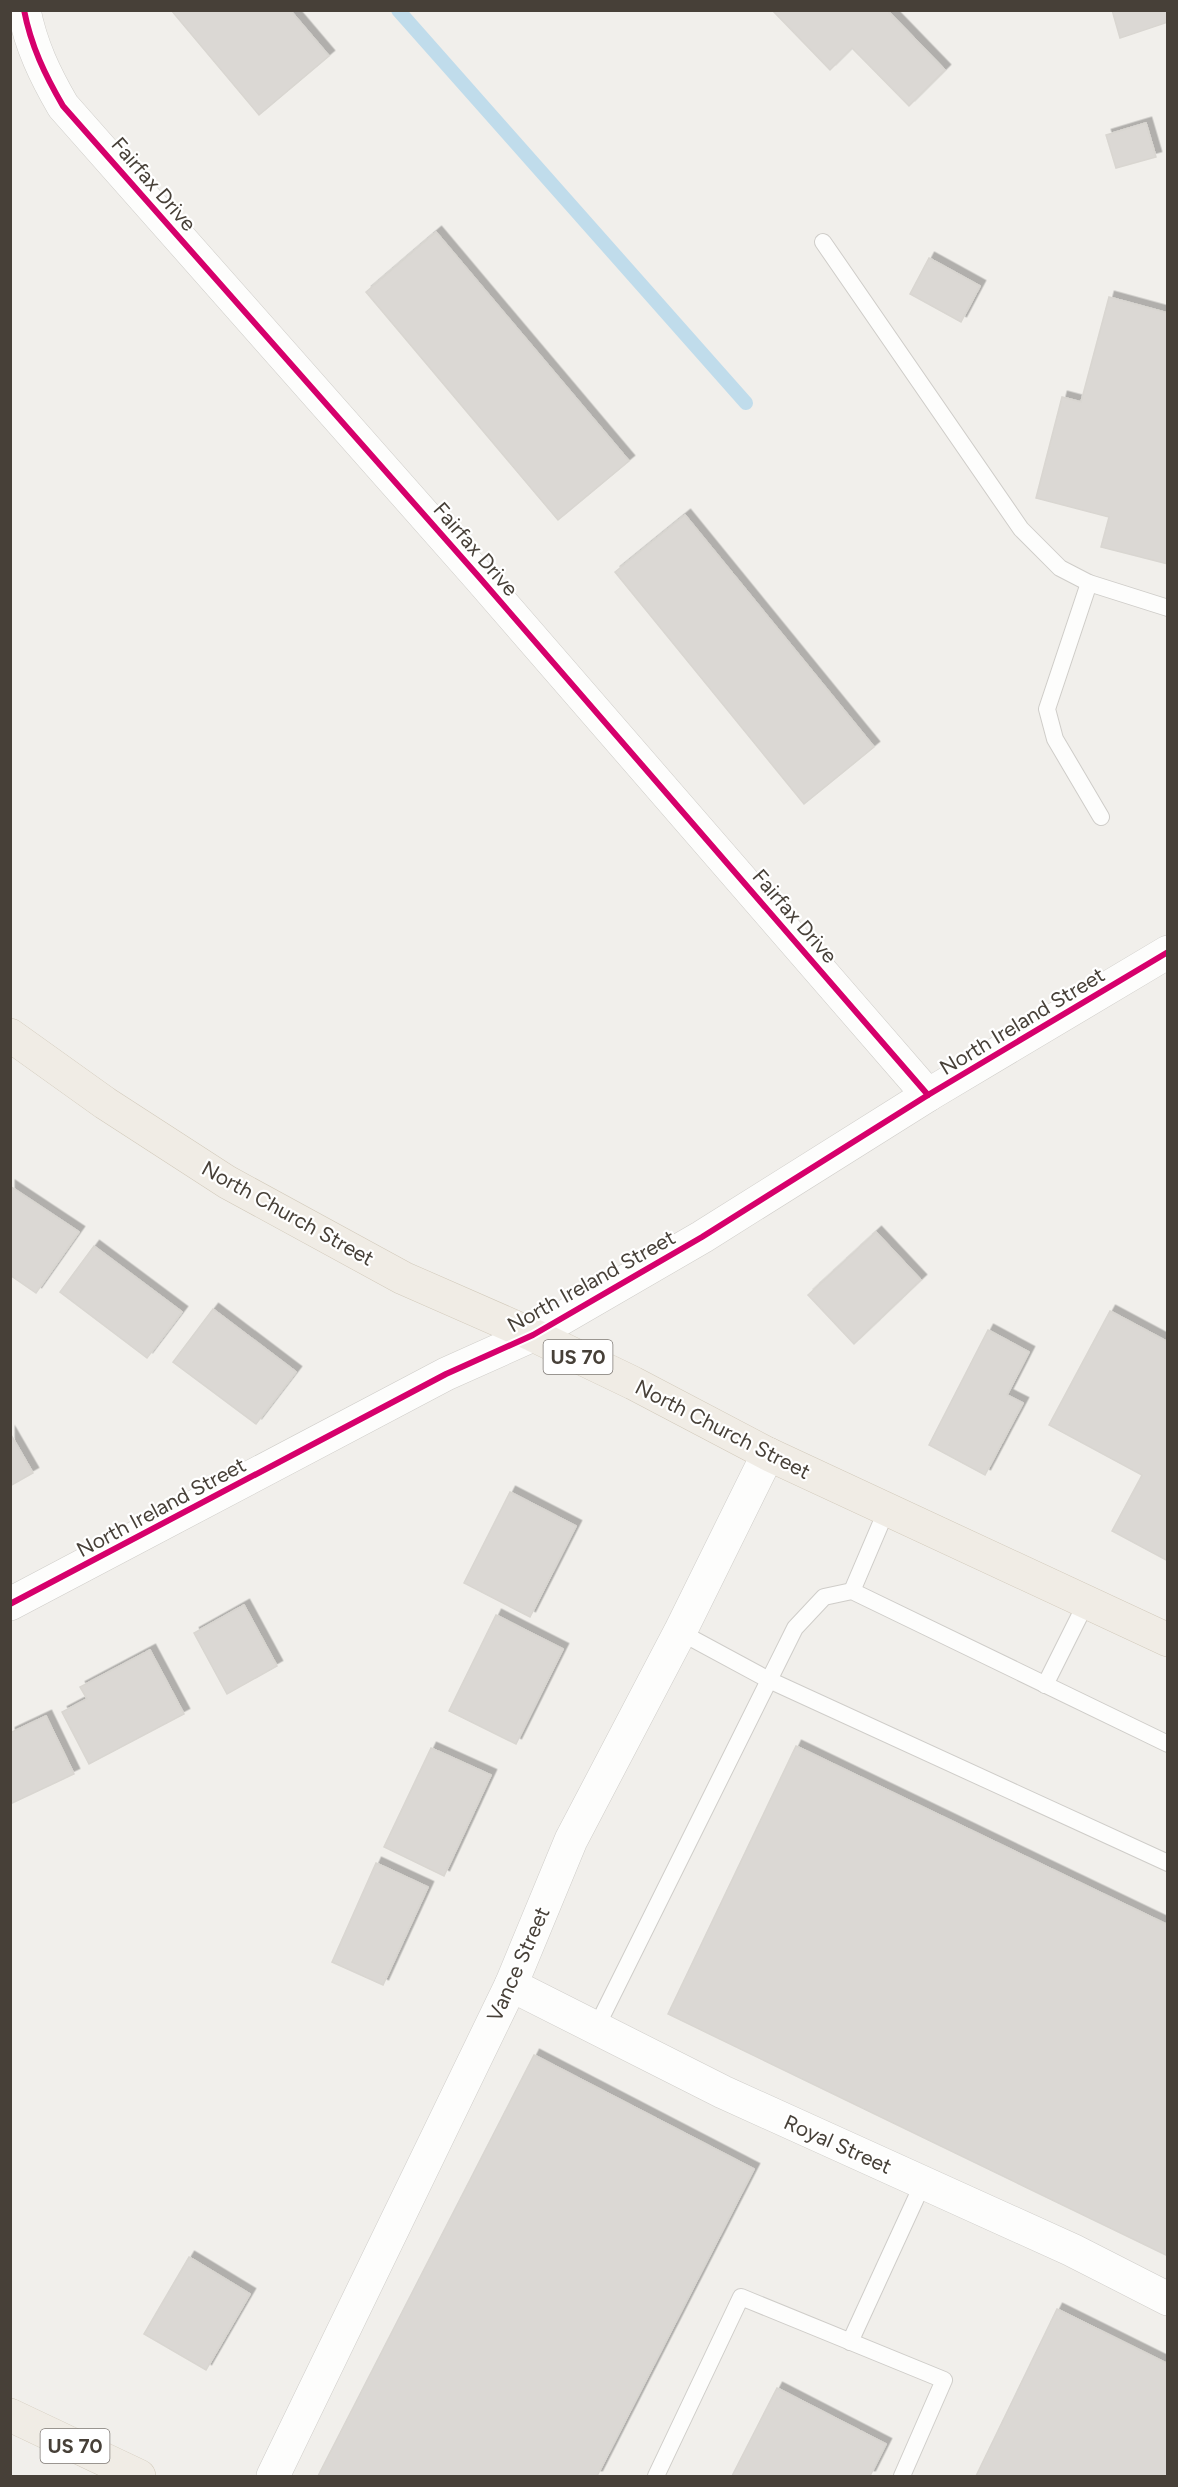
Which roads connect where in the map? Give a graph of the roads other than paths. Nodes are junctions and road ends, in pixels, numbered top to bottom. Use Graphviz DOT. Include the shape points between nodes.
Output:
graph roads {
  1 [pos="24,10"];
  2 [pos="824,242"];
  3 [pos="1089,583"];
  4 [pos="1167,608"];
  5 [pos="1101,817"];
  6 [pos="1167,952"];
  7 [pos="10,1035"];
  8 [pos="928,1095"];
  9 [pos="533,1335"];
  10 [pos="768,1454"];
  11 [pos="887,1509"];
  12 [pos="852,1591"];
  13 [pos="1086,1602"];
  14 [pos="10,1604"];
  15 [pos="680,1632"];
  16 [pos="1167,1640"];
  17 [pos="769,1680"];
  18 [pos="1045,1685"];
  19 [pos="1167,1744"];
  20 [pos="1167,1863"];
  21 [pos="511,1985"];
  22 [pos="596,2028"];
  23 [pos="922,2182"];
  24 [pos="1167,2299"];
  25 [pos="850,2342"];
  26 [pos="10,2415"];
  27 [pos="139,2476"];
  28 [pos="273,2476"];
  29 [pos="656,2476"];
  30 [pos="902,2476"];
  1 -- 8 [label="street, Fairfax Drive" via="29,37 43,73 63,106 487,586"];
  2 -- 3 [label="lane" via="1021,529 1060,568"];
  3 -- 4 [label="lane"];
  3 -- 5 [label="lane" via="1047,709 1055,739"];
  6 -- 8 [label="street, North Ireland Street"];
  7 -- 9 [label="main road, North Church Street / US 70" via="105,1103 227,1182 403,1278"];
  8 -- 9 [label="street, North Ireland Street" via="702,1237"];
  9 -- 10 [label="main road, North Church Street / US 70"];
  9 -- 14 [label="street, North Ireland Street" via="446,1374"];
  10 -- 11 [label="main road, North Church Street / US 70"];
  10 -- 15 [label="street, Vance Street"];
  11 -- 12 [label="lane"];
  11 -- 13 [label="main road, North Church Street / US 70"];
  12 -- 17 [label="lane" via="824,1597 795,1628"];
  12 -- 18 [label="lane"];
  13 -- 16 [label="main road, North Church Street / US 70"];
  13 -- 18 [label="lane"];
  15 -- 17 [label="lane"];
  15 -- 21 [label="street, Vance Street" via="572,1840"];
  17 -- 20 [label="lane"];
  17 -- 22 [label="lane"];
  18 -- 19 [label="lane"];
  21 -- 22 [label="street, Royal Street"];
  21 -- 28 [label="street, Vance Street"];
  22 -- 23 [label="street, Royal Street" via="723,2092"];
  23 -- 24 [label="street, Royal Street" via="1072,2250"];
  23 -- 25 [label="lane"];
  25 -- 29 [label="lane" via="741,2297"];
  25 -- 30 [label="lane" via="944,2380"];
  26 -- 27 [label="main road, US 70"];
}
